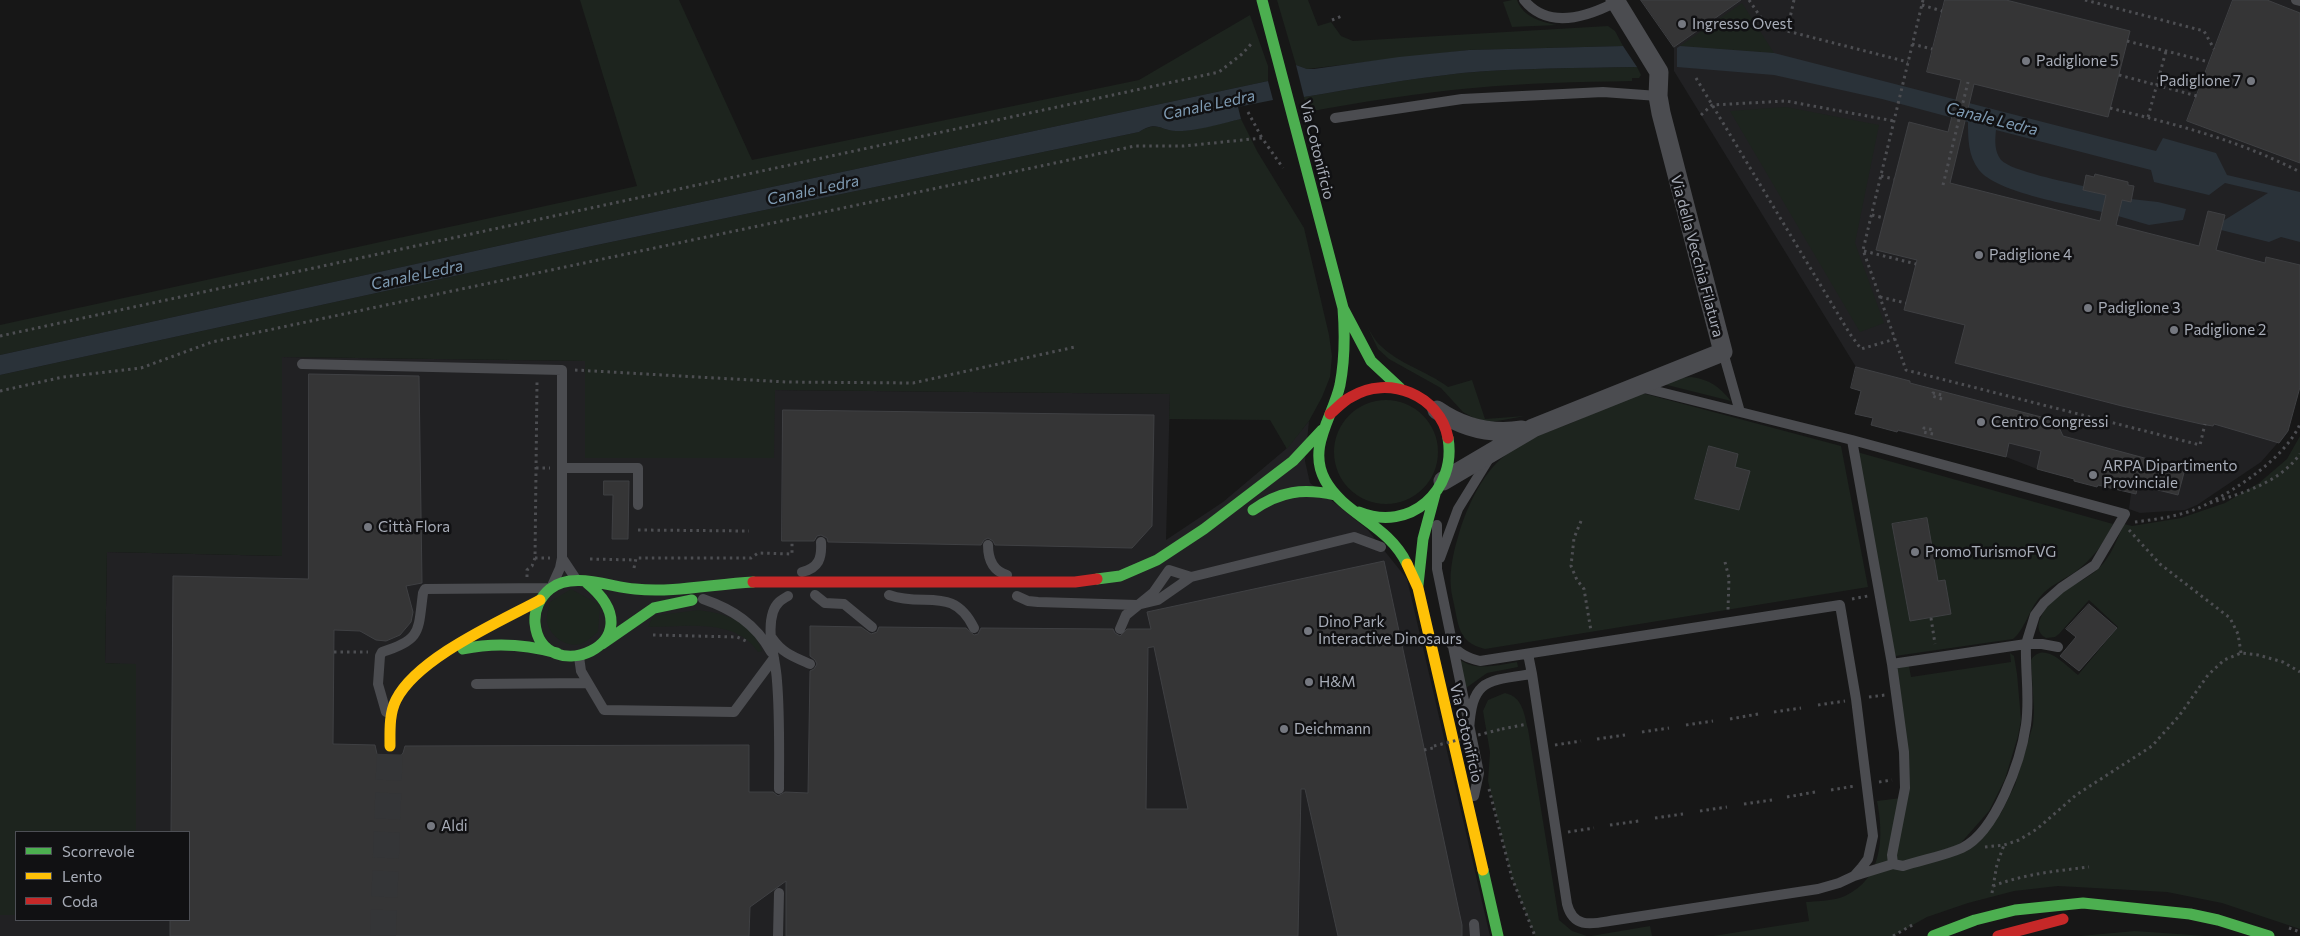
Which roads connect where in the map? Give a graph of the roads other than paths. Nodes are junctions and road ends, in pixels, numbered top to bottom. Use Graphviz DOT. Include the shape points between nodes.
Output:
graph roads {
  1 [pos="1262,0"];
  2 [pos="1524,0"];
  3 [pos="2296,0"];
  4 [pos="1615,1"];
  5 [pos="2300,1"];
  6 [pos="1658,96"];
  7 [pos="1334,118"];
  8 [pos="1343,308"];
  9 [pos="1723,352"];
  10 [pos="302,364"];
  11 [pos="1636,386"];
  12 [pos="1400,388"];
  13 [pos="1435,409"];
  14 [pos="1740,412"];
  15 [pos="1330,414"];
  16 [pos="1533,428"];
  17 [pos="1322,430"];
  18 [pos="1852,440"];
  19 [pos="1496,447"];
  20 [pos="558,468"];
  21 [pos="1440,487"];
  22 [pos="1335,495"];
  23 [pos="638,505"];
  24 [pos="1350,508"];
  25 [pos="1241,520"];
  26 [pos="821,542"];
  27 [pos="988,545"];
  28 [pos="1381,547"];
  29 [pos="562,558"];
  30 [pos="1182,562"];
  31 [pos="1437,569"];
  32 [pos="1169,570"];
  33 [pos="1191,578"];
  34 [pos="582,582"];
  35 [pos="1075,582"];
  36 [pos="736,583"];
  37 [pos="1143,585"];
  38 [pos="551,588"];
  39 [pos="1418,588"];
  40 [pos="1120,593"];
  41 [pos="852,595"];
  42 [pos="885,595"];
  43 [pos="771,596"];
  44 [pos="802,596"];
  45 [pos="958,596"];
  46 [pos="1012,596"];
  47 [pos="728,598"];
  48 [pos="703,599"];
  49 [pos="540,600"];
  50 [pos="1137,605"];
  51 [pos="872,627"];
  52 [pos="974,628"];
  53 [pos="1120,629"];
  54 [pos="771,636"];
  55 [pos="602,644"];
  56 [pos="1451,644"];
  57 [pos="2026,644"];
  58 [pos="2058,647"];
  59 [pos="450,652"];
  60 [pos="557,653"];
  61 [pos="1528,654"];
  62 [pos="578,656"];
  63 [pos="774,658"];
  64 [pos="810,664"];
  65 [pos="1892,664"];
  66 [pos="1532,674"];
  67 [pos="588,682"];
  68 [pos="476,684"];
  69 [pos="390,725"];
  70 [pos="1470,730"];
  71 [pos="390,746"];
  72 [pos="779,789"];
  73 [pos="1470,819"];
  74 [pos="1893,864"];
  75 [pos="1854,876"];
  76 [pos="1486,884"];
  77 [pos="779,893"];
  78 [pos="2156,910"];
  79 [pos="1506,920"];
  80 [pos="1474,924"];
  81 [pos="778,936"];
  82 [pos="1475,936"];
  83 [pos="1498,936"];
  84 [pos="1933,936"];
  85 [pos="1998,936"];
  86 [pos="2269,936"];
  1 -- 8 [label="street, Via Cotonificio"];
  2 -- 4 [label="lane" via="1541,14 1559,18 1590,14"];
  3 -- 5 [label="lane"];
  4 -- 6 [label="street, Via della Vecchia Filatura" via="1659,72"];
  6 -- 7 [label="lane" via="1603,92 1462,99"];
  6 -- 9 [label="street, Via della Vecchia Filatura" via="1672,163"];
  8 -- 12 [label="street, Via Cotonificio" via="1372,361"];
  8 -- 15 [label="street, Via Cotonificio" via="1345,357"];
  9 -- 11 [label="street, Via della Vecchia Filatura"];
  9 -- 14 [label="lane"];
  10 -- 20 [label="lane" via="562,370"];
  11 -- 14 [label="lane"];
  11 -- 16 [label="street, Via della Vecchia Filatura"];
  12 -- 13 [label="street, Via Cotonificio" via="1419,396"];
  12 -- 15 [label="street, Via Cotonificio" via="1387,386 1361,390 1349,396"];
  13 -- 16 [label="street, Via della Vecchia Filatura" via="1450,420 1474,429 1510,432"];
  13 -- 21 [label="street, Via Cotonificio" via="1446,429 1450,452"];
  14 -- 18 [label="lane"];
  15 -- 17 [label="street, Via Cotonificio"];
  16 -- 19 [label="street, Via della Vecchia Filatura"];
  17 -- 22 [label="street, Via Cotonificio" via="1318,453 1320,465"];
  17 -- 35 [label="street" via="1278,473 1165,555 1120,576"];
  18 -- 57 [label="lane" via="2125,514 2095,565 2044,603 2035,615"];
  18 -- 65 [label="lane"];
  19 -- 21 [label="street, Via della Vecchia Filatura"];
  19 -- 31 [label="lane" via="1458,509"];
  20 -- 23 [label="lane" via="638,468"];
  20 -- 29 [label="lane"];
  21 -- 24 [label="street, Via Cotonificio" via="1414,510 1389,517 1376,517"];
  21 -- 31 [label="lane"];
  21 -- 39 [label="street, Via Cotonificio" via="1426,519"];
  22 -- 24 [label="street, Via Cotonificio"];
  22 -- 25 [label="street" via="1305,490 1282,493"];
  24 -- 39 [label="street, Via Cotonificio" via="1390,538"];
  26 -- 36 [label="lane" via="821,556 812,570 757,574"];
  27 -- 35 [label="lane" via="991,562 1003,574 1024,579"];
  28 -- 33 [label="lane" via="1354,537"];
  29 -- 34 [label="lane"];
  29 -- 38 [label="lane"];
  30 -- 32 [label="street"];
  31 -- 56 [label="lane"];
  32 -- 33 [label="lane"];
  32 -- 37 [label="street"];
  32 -- 50 [label="lane" via="1153,593"];
  33 -- 50 [label="lane" via="1158,600"];
  34 -- 36 [label="street" via="644,590"];
  34 -- 38 [label="street" via="562,582"];
  34 -- 55 [label="street" via="601,594 610,609 611,622"];
  35 -- 36 [label="street"];
  38 -- 49 [label="street"];
  38 -- 69 [label="lane" via="428,587 423,591 418,629 414,636 403,645 382,652 379,662 378,684"];
  39 -- 73 [label="street, Via Cotonificio"];
  40 -- 46 [label="street" via="1078,598"];
  41 -- 44 [label="street"];
  42 -- 45 [label="street"];
  42 -- 52 [label="lane" via="949,602 965,612"];
  43 -- 44 [label="street"];
  44 -- 51 [label="lane" via="825,603 844,604"];
  44 -- 54 [label="lane" via="777,604 773,611"];
  46 -- 50 [label="lane" via="1038,602"];
  47 -- 48 [label="street"];
  48 -- 55 [label="street" via="654,608"];
  48 -- 63 [label="lane" via="748,622"];
  49 -- 59 [label="street"];
  49 -- 60 [label="street" via="536,618 539,636"];
  50 -- 53 [label="lane" via="1126,615"];
  54 -- 63 [label="lane"];
  54 -- 64 [label="lane" via="781,650"];
  55 -- 62 [label="street" via="594,651"];
  56 -- 61 [label="lane" via="1459,653 1480,661"];
  56 -- 70 [label="lane"];
  57 -- 58 [label="lane"];
  57 -- 65 [label="lane"];
  57 -- 74 [label="lane" via="2026,723 2010,784 1997,809 1962,848 1903,866"];
  59 -- 60 [label="street" via="478,645 506,644"];
  59 -- 69 [label="street" via="409,679 396,700"];
  60 -- 62 [label="street"];
  61 -- 66 [label="lane"];
  61 -- 75 [label="lane" via="1840,605 1856,699 1873,836 1868,859"];
  62 -- 67 [label="lane" via="581,671"];
  63 -- 67 [label="lane" via="734,712 604,710"];
  63 -- 72 [label="lane" via="778,696"];
  65 -- 74 [label="lane" via="1904,752 1905,788"];
  66 -- 70 [label="lane" via="1496,679 1478,690 1470,709"];
  66 -- 75 [label="lane" via="1567,904 1573,918 1589,924 1818,889"];
  67 -- 68 [label="lane"];
  69 -- 71 [label="street"];
  70 -- 73 [label="lane" via="1479,772"];
  73 -- 76 [label="street, Via Cotonificio"];
  74 -- 75 [label="lane"];
  76 -- 79 [label="street, Via Cotonificio"];
  76 -- 83 [label="street, Via Cotonificio"];
  77 -- 81 [label="lane"];
  78 -- 84 [label="street" via="2083,904 2051,905 1999,914"];
  78 -- 85 [label="street" via="2042,923"];
  78 -- 86 [label="street" via="2218,920"];
  80 -- 82 [label="lane"];
}
